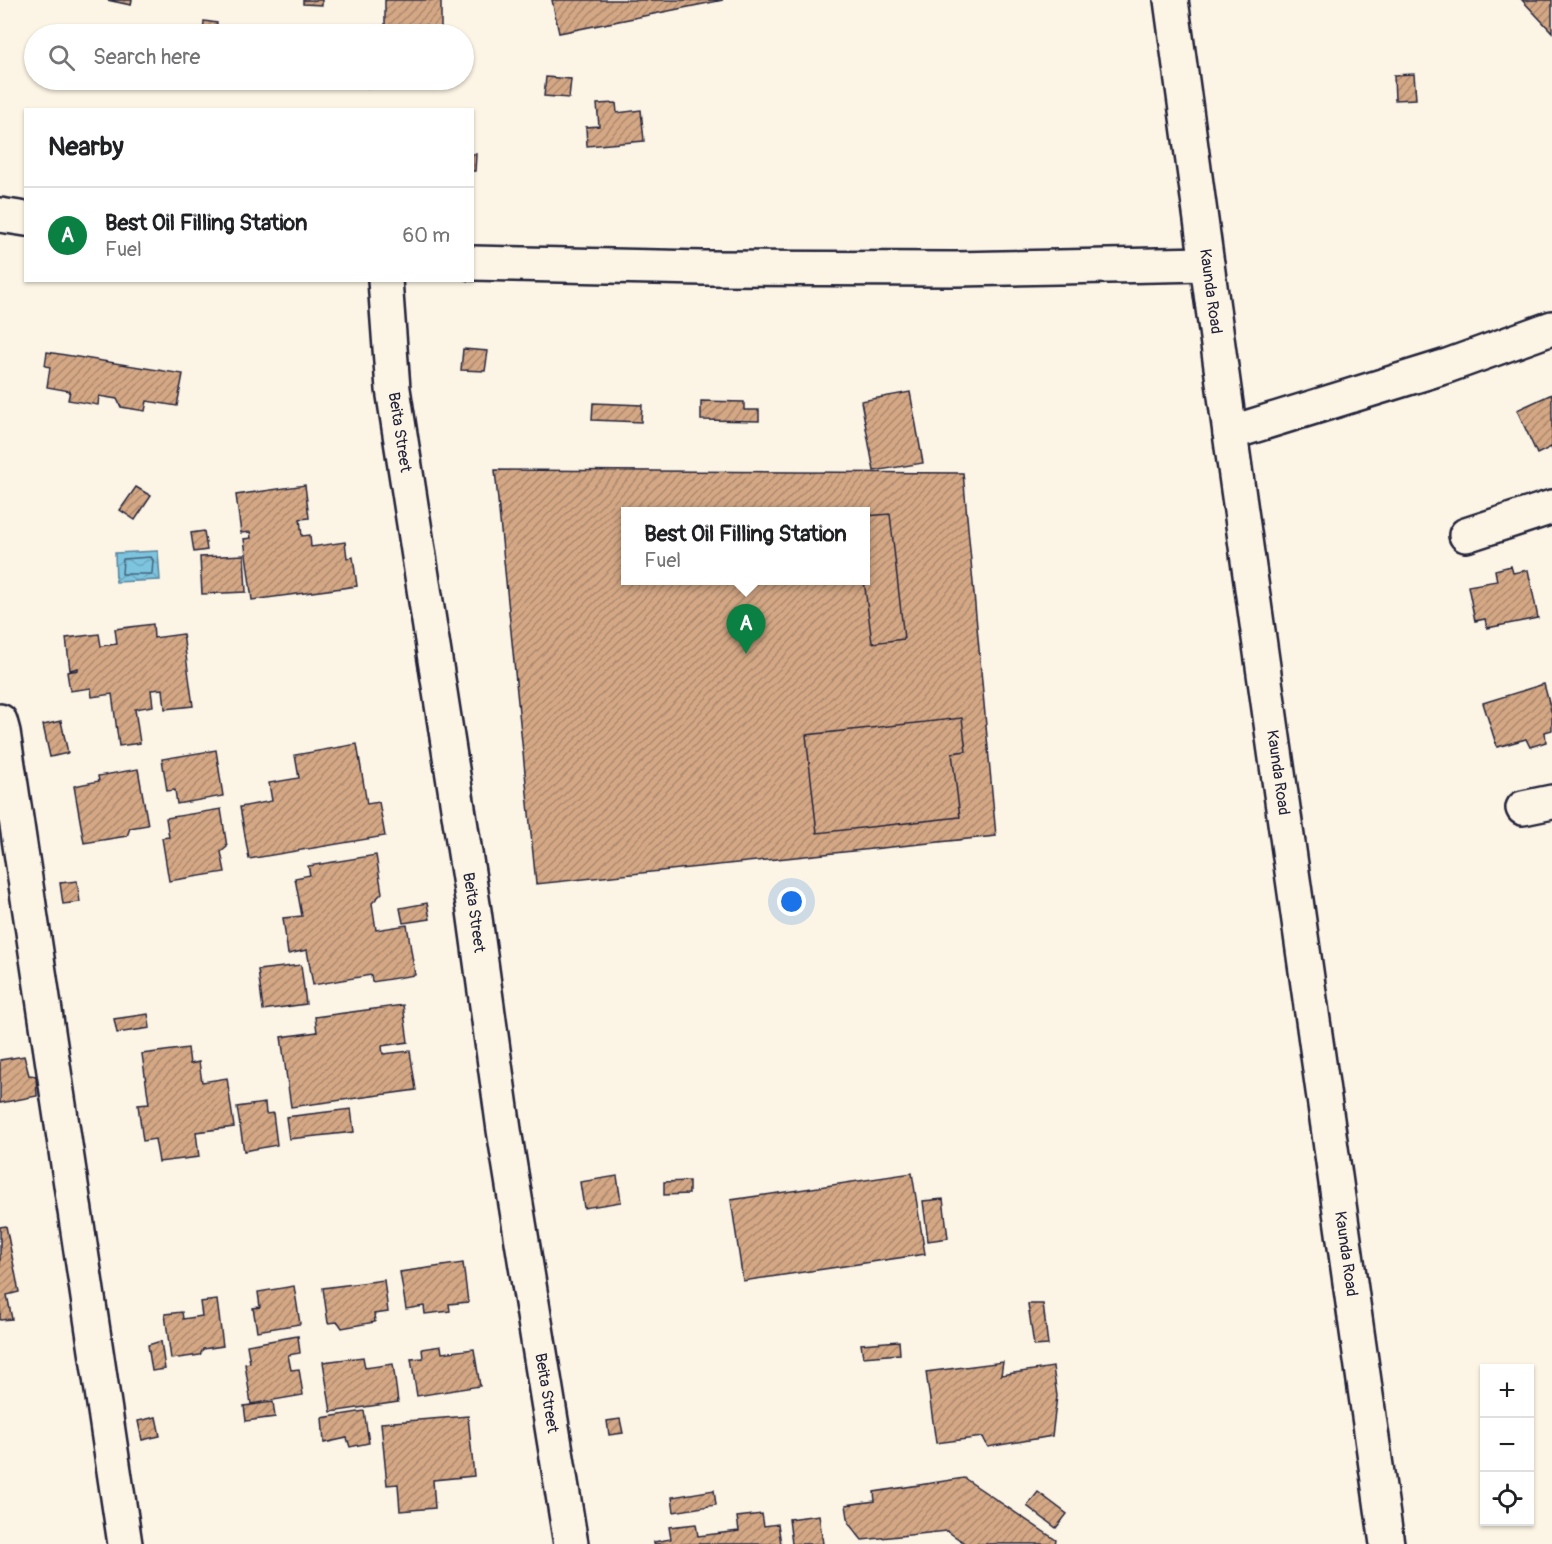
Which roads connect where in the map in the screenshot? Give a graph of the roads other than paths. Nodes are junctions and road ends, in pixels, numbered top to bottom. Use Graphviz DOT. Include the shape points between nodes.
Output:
graph roads {
  1 [pos="1171,0"];
  2 [pos="0,215"];
  3 [pos="24,219"];
  4 [pos="474,263"];
  5 [pos="1207,264"];
  6 [pos="385,282"];
  7 [pos="1552,328"];
  8 [pos="1230,433"];
  9 [pos="1552,507"];
  10 [pos="1466,535"];
  11 [pos="0,721"];
  12 [pos="566,1543"];
  13 [pos="125,1544"];
  14 [pos="1387,1544"];
  1 -- 5 [label="street, Kaunda Road"];
  2 -- 3 [label="street"];
  4 -- 5 [label="street" via="933,269"];
  5 -- 8 [label="street, Kaunda Road"];
  6 -- 12 [label="street, Beita Street" via="393,389"];
  7 -- 8 [label="street" via="1447,366"];
  8 -- 14 [label="street, Kaunda Road"];
  9 -- 10 [label="street"];
  11 -- 13 [label="street"];
}
